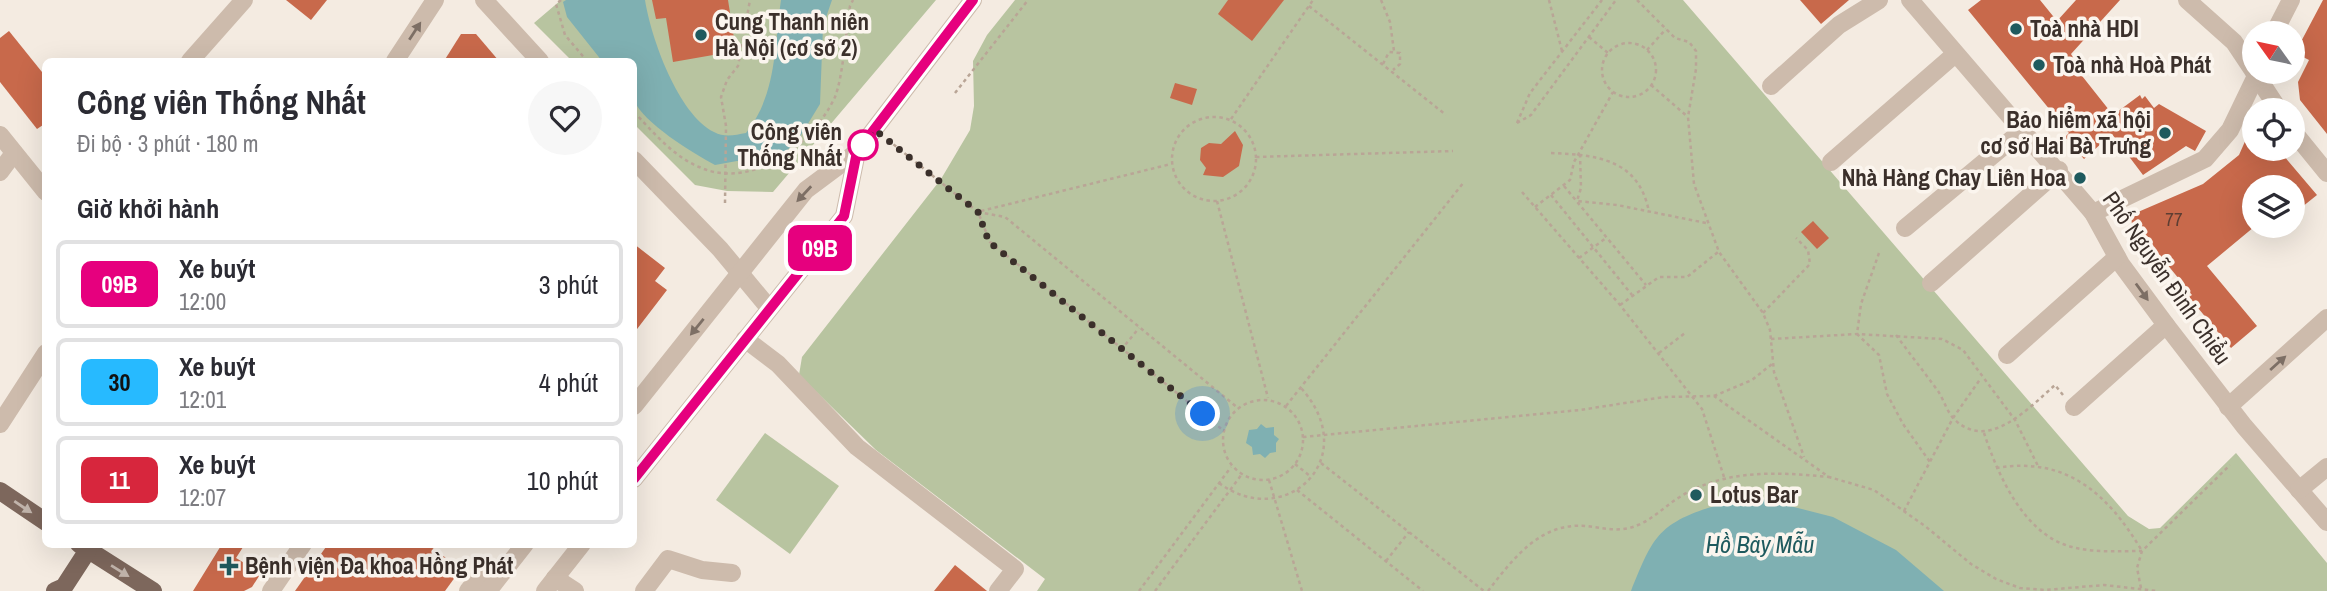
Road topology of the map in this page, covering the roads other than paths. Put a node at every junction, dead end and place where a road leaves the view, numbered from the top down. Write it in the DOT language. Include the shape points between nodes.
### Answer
graph roads {
  1 [pos="244,0"];
  2 [pos="435,0"];
  3 [pos="484,0"];
  4 [pos="973,0"];
  5 [pos="1879,0"];
  6 [pos="1910,0"];
  7 [pos="2187,0"];
  8 [pos="2291,0"];
  9 [pos="2280,21"];
  10 [pos="2242,53"];
  11 [pos="1954,54"];
  12 [pos="193,58"];
  13 [pos="397,58"];
  14 [pos="537,58"];
  15 [pos="2251,84"];
  16 [pos="1771,86"];
  17 [pos="2023,131"];
  18 [pos="0,135"];
  19 [pos="2305,146"];
  20 [pos="857,152"];
  21 [pos="15,153"];
  22 [pos="1831,162"];
  23 [pos="637,163"];
  24 [pos="2059,170"];
  25 [pos="0,172"];
  26 [pos="2327,173"];
  27 [pos="42,187"];
  28 [pos="2093,213"];
  29 [pos="1905,228"];
  30 [pos="2117,257"];
  31 [pos="740,274"];
  32 [pos="1931,283"];
  33 [pos="769,308"];
  34 [pos="2327,318"];
  35 [pos="2166,325"];
  36 [pos="745,339"];
  37 [pos="2007,355"];
  38 [pos="42,359"];
  39 [pos="637,402"];
  40 [pos="2074,407"];
  41 [pos="2228,407"];
  42 [pos="0,424"];
  43 [pos="2327,467"];
  44 [pos="637,475"];
  45 [pos="2299,490"];
  46 [pos="0,491"];
  47 [pos="42,519"];
  48 [pos="2327,523"];
  49 [pos="85,548"];
  50 [pos="89,548"];
  51 [pos="300,548"];
  52 [pos="522,548"];
  53 [pos="579,548"];
  54 [pos="732,573"];
  55 [pos="550,584"];
  56 [pos="489,589"];
  57 [pos="61,590"];
  58 [pos="152,591"];
  59 [pos="271,591"];
  60 [pos="468,591"];
  61 [pos="575,591"];
  62 [pos="644,591"];
  63 [pos="998,591"];
  1 -- 12 [label="street"];
  13 -- 2 [label="street, one-way"];
  3 -- 14 [label="street"];
  4 -- 20 [label="street"];
  5 -- 16 [label="street" via="1839,25"];
  6 -- 11 [label="street, Phố Nguyễn Đình Chiểu"];
  7 -- 10 [label="street"];
  8 -- 9 [label="street"];
  11 -- 17 [label="street, Phố Nguyễn Đình Chiểu"];
  11 -- 22 [label="street"];
  15 -- 28 [label="street" via="2230,130 2205,159"];
  17 -- 24 [label="street, Phố Nguyễn Đình Chiểu"];
  17 -- 29 [label="street"];
  18 -- 21 [label="street"];
  19 -- 26 [label="street"];
  20 -- 31 [label="street, one-way" via="806,190"];
  20 -- 33 [label="street" via="844,216"];
  21 -- 25 [label="street"];
  21 -- 27 [label="street"];
  23 -- 31 [label="street"];
  24 -- 28 [label="street, Phố Nguyễn Đình Chiểu"];
  24 -- 32 [label="street"];
  28 -- 30 [label="street, Phố Nguyễn Đình Chiểu"];
  30 -- 35 [label="street, Phố Nguyễn Đình Chiểu, one-way"];
  30 -- 37 [label="street"];
  31 -- 33 [label="street"];
  31 -- 39 [label="street, one-way"];
  33 -- 36 [label="street"];
  41 -- 34 [label="street, one-way"];
  35 -- 40 [label="street"];
  35 -- 41 [label="street, Phố Nguyễn Đình Chiểu"];
  36 -- 44 [label="street"];
  36 -- 63 [label="street" via="778,364 857,447 1014,569"];
  38 -- 42 [label="street"];
  41 -- 45 [label="street, Phố Nguyễn Đình Chiểu"];
  43 -- 45 [label="street"];
  45 -- 48 [label="street, Phố Nguyễn Đình Chiểu"];
  46 -- 47 [label="main road, one-way"];
  49 -- 57 [label="main road"];
  50 -- 58 [label="main road, one-way"];
  51 -- 59 [label="street"];
  52 -- 56 [label="street"];
  53 -- 55 [label="street"];
  54 -- 62 [label="street" via="668,559"];
  55 -- 61 [label="street"];
  56 -- 60 [label="street" via="478,578"];
}
